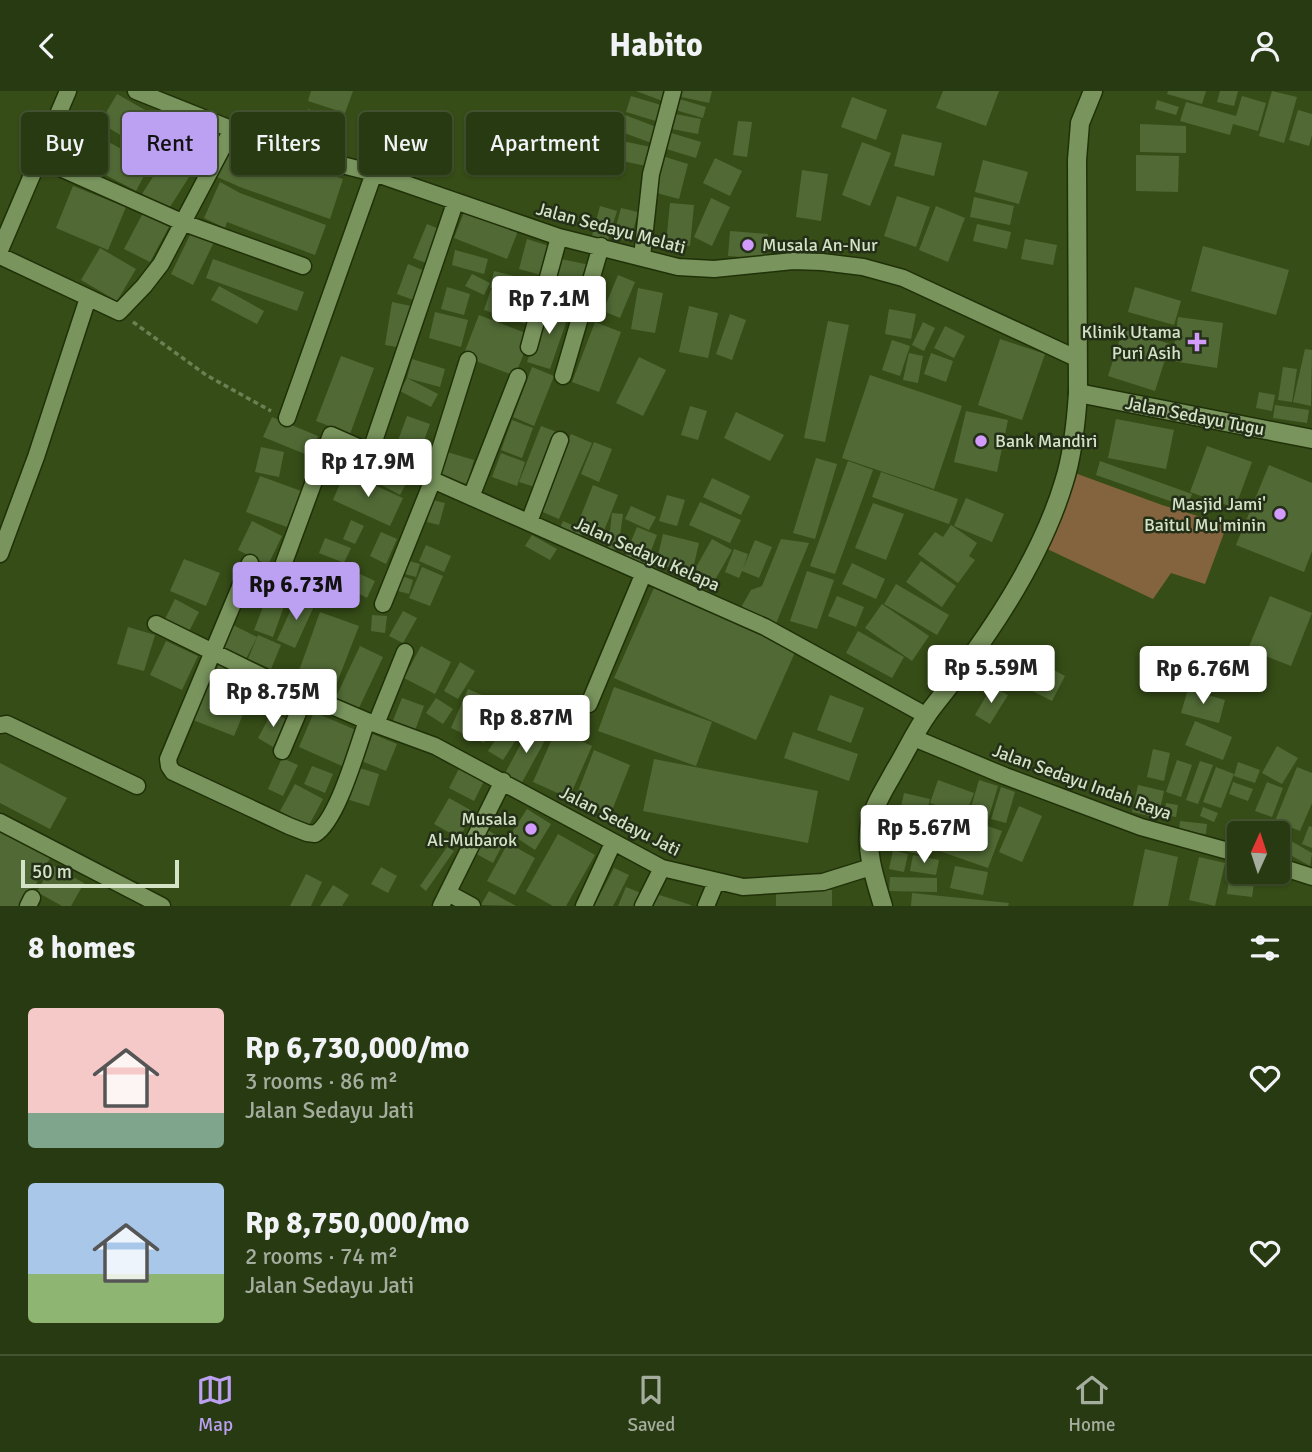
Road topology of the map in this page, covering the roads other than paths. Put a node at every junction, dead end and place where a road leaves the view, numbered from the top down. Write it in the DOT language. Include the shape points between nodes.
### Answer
graph roads {
  1 [pos="68,91"];
  2 [pos="136,91"];
  3 [pos="673,91"];
  4 [pos="1093,91"];
  5 [pos="59,112"];
  6 [pos="231,129"];
  7 [pos="231,135"];
  8 [pos="33,175"];
  9 [pos="76,175"];
  10 [pos="373,175"];
  11 [pos="379,175"];
  12 [pos="456,203"];
  13 [pos="184,223"];
  14 [pos="559,237"];
  15 [pos="601,246"];
  16 [pos="0,250"];
  17 [pos="0,256"];
  18 [pos="642,257"];
  19 [pos="303,266"];
  20 [pos="86,303"];
  21 [pos="529,347"];
  22 [pos="1078,359"];
  23 [pos="468,360"];
  24 [pos="562,376"];
  25 [pos="519,377"];
  26 [pos="1078,393"];
  27 [pos="287,418"];
  28 [pos="1312,439"];
  29 [pos="560,440"];
  30 [pos="370,453"];
  31 [pos="432,482"];
  32 [pos="471,497"];
  33 [pos="529,522"];
  34 [pos="0,554"];
  35 [pos="250,563"];
  36 [pos="282,568"];
  37 [pos="643,575"];
  38 [pos="383,604"];
  39 [pos="156,624"];
  40 [pos="212,651"];
  41 [pos="405,652"];
  42 [pos="306,694"];
  43 [pos="589,704"];
  44 [pos="927,716"];
  45 [pos="371,722"];
  46 [pos="0,725"];
  47 [pos="914,738"];
  48 [pos="282,751"];
  49 [pos="503,781"];
  50 [pos="138,786"];
  51 [pos="0,822"];
  52 [pos="613,842"];
  53 [pos="1227,851"];
  54 [pos="871,867"];
  55 [pos="662,868"];
  56 [pos="1290,870"];
  57 [pos="1312,877"];
  58 [pos="716,883"];
  59 [pos="444,900"];
  60 [pos="144,902"];
  61 [pos="162,906"];
  62 [pos="472,906"];
  63 [pos="584,906"];
  64 [pos="643,906"];
  65 [pos="706,906"];
  66 [pos="883,906"];
  1 -- 5 [label="street"];
  2 -- 6 [label="street, Jalan Sedayu Melati"];
  3 -- 18 [label="street" via="651,174"];
  4 -- 22 [label="main road" via="1080,123 1077,160"];
  7 -- 13 [label="street"];
  8 -- 16 [label="street"];
  9 -- 13 [label="street"];
  10 -- 27 [label="street"];
  11 -- 12 [label="street, Jalan Sedayu Melati"];
  12 -- 14 [label="street, Jalan Sedayu Melati"];
  12 -- 30 [label="street"];
  13 -- 19 [label="street"];
  13 -- 20 [label="street" via="161,264 119,312"];
  14 -- 15 [label="street, Jalan Sedayu Melati"];
  14 -- 21 [label="street"];
  15 -- 18 [label="street, Jalan Sedayu Melati"];
  15 -- 24 [label="street"];
  17 -- 20 [label="street"];
  18 -- 22 [label="street, Jalan Sedayu Melati" via="696,269 793,261 863,267 903,278"];
  20 -- 34 [label="street"];
  22 -- 26 [label="main road"];
  23 -- 31 [label="street"];
  25 -- 32 [label="street"];
  26 -- 28 [label="main road, Jalan Sedayu Tugu"];
  26 -- 44 [label="main road" via="1065,481 1027,568"];
  29 -- 33 [label="street"];
  30 -- 31 [label="street, Jalan Sedayu Kelapa"];
  30 -- 36 [label="street, Jalan Sedayu Kelapa" via="331,435"];
  31 -- 32 [label="street, Jalan Sedayu Kelapa"];
  31 -- 38 [label="street"];
  32 -- 33 [label="street, Jalan Sedayu Kelapa"];
  33 -- 37 [label="street, Jalan Sedayu Kelapa"];
  35 -- 40 [label="street"];
  37 -- 43 [label="street"];
  37 -- 44 [label="street, Jalan Sedayu Kelapa" via="765,627"];
  39 -- 40 [label="street, Jalan Sedayu Jati"];
  40 -- 42 [label="street, Jalan Sedayu Jati"];
  40 -- 45 [label="street" via="169,766 173,772 307,834 315,834 327,823"];
  41 -- 45 [label="street"];
  42 -- 45 [label="street, Jalan Sedayu Jati"];
  42 -- 48 [label="street"];
  44 -- 47 [label="main road"];
  45 -- 49 [label="street, Jalan Sedayu Jati" via="435,745"];
  46 -- 50 [label="street" via="7,724"];
  47 -- 53 [label="street, Jalan Sedayu Indah Raya" via="1141,827"];
  47 -- 54 [label="main road" via="876,804 870,824"];
  49 -- 52 [label="street, Jalan Sedayu Jati"];
  49 -- 59 [label="street"];
  51 -- 60 [label="street"];
  52 -- 55 [label="street, Jalan Sedayu Jati"];
  52 -- 63 [label="street"];
  54 -- 58 [label="street, Jalan Sedayu Jati" via="823,883 743,887"];
  54 -- 66 [label="main road"];
  55 -- 58 [label="street, Jalan Sedayu Jati"];
  55 -- 64 [label="street"];
  56 -- 57 [label="street"];
  58 -- 65 [label="street"];
  59 -- 62 [label="street"];
  60 -- 61 [label="street"];
}
